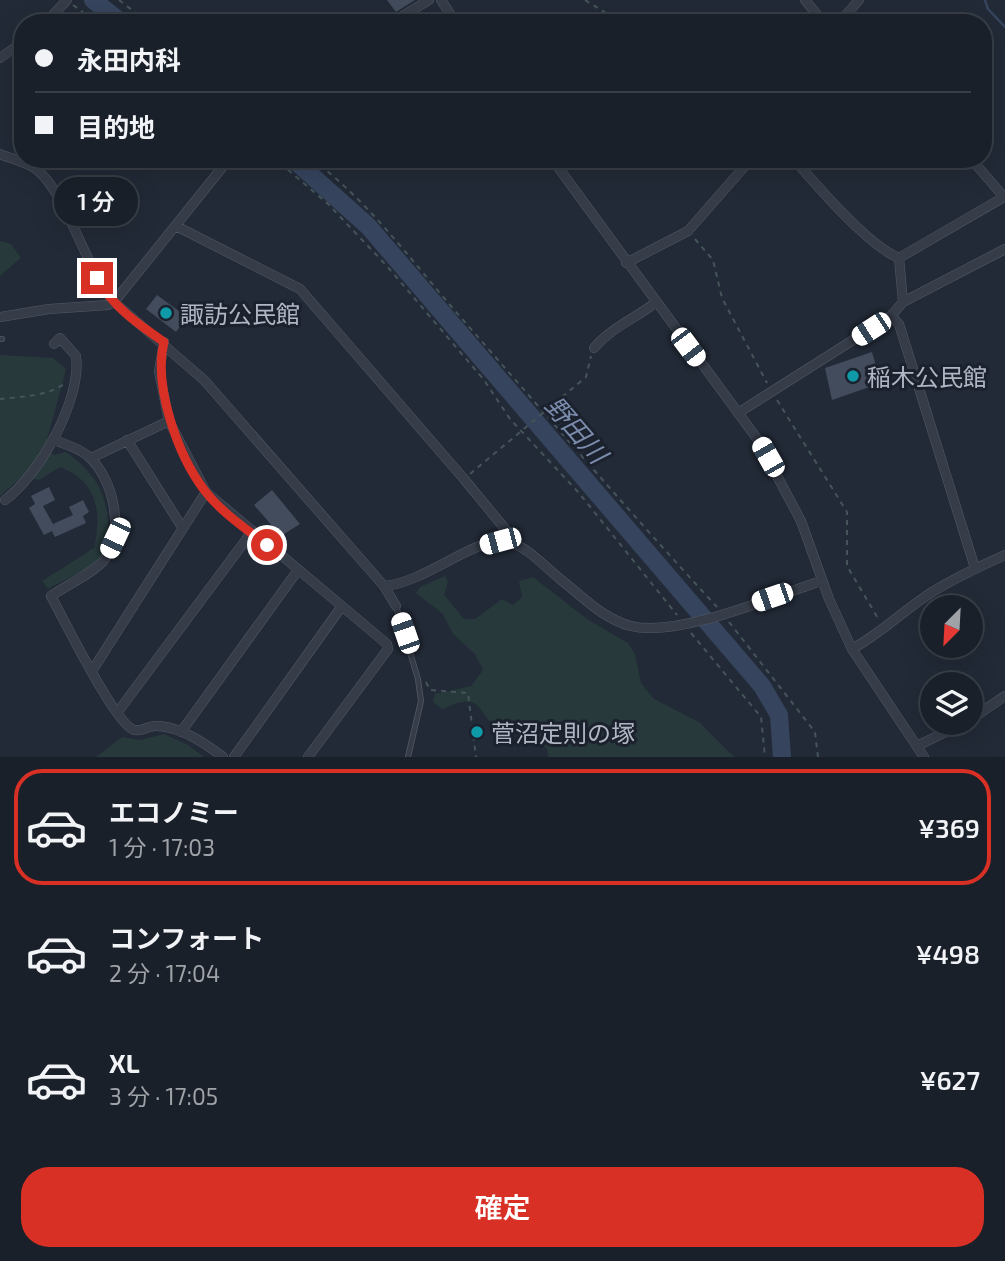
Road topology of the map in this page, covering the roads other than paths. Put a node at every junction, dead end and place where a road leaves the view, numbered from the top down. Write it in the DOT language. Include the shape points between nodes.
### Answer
graph roads {
  1 [pos="67,0"];
  2 [pos="429,0"];
  3 [pos="805,0"];
  4 [pos="859,0"];
  5 [pos="54,14"];
  6 [pos="406,14"];
  7 [pos="817,14"];
  8 [pos="847,14"];
  9 [pos="35,168"];
  10 [pos="222,168"];
  11 [pos="558,168"];
  12 [pos="743,168"];
  13 [pos="802,168"];
  14 [pos="979,168"];
  15 [pos="1005,197"];
  16 [pos="176,226"];
  17 [pos="1005,249"];
  18 [pos="899,258"];
  19 [pos="626,263"];
  20 [pos="114,302"];
  21 [pos="903,302"];
  22 [pos="655,303"];
  23 [pos="891,316"];
  24 [pos="0,317"];
  25 [pos="164,342"];
  26 [pos="54,344"];
  27 [pos="594,348"];
  28 [pos="738,414"];
  29 [pos="169,421"];
  30 [pos="54,440"];
  31 [pos="127,440"];
  32 [pos="91,458"];
  33 [pos="206,492"];
  34 [pos="5,500"];
  35 [pos="182,527"];
  36 [pos="251,533"];
  37 [pos="510,542"];
  38 [pos="1005,555"];
  39 [pos="975,568"];
  40 [pos="298,570"];
  41 [pos="821,580"];
  42 [pos="384,586"];
  43 [pos="342,606"];
  44 [pos="396,606"];
  45 [pos="852,649"];
  46 [pos="92,671"];
  47 [pos="1005,696"];
  48 [pos="983,711"];
  49 [pos="117,713"];
  50 [pos="181,732"];
  51 [pos="939,735"];
  52 [pos="916,746"];
  53 [pos="223,757"];
  54 [pos="234,757"];
  55 [pos="308,757"];
  56 [pos="408,757"];
  57 [pos="923,757"];
  1 -- 5 [label="street"];
  2 -- 6 [label="street"];
  3 -- 7 [label="street"];
  4 -- 8 [label="street"];
  9 -- 20 [label="street" via="55,194"];
  10 -- 16 [label="street"];
  11 -- 19 [label="street"];
  12 -- 19 [label="street" via="688,231"];
  13 -- 18 [label="street" via="881,249"];
  14 -- 15 [label="street"];
  15 -- 18 [label="street"];
  16 -- 20 [label="street"];
  16 -- 37 [label="street" via="300,289 464,479 506,530"];
  17 -- 21 [label="street"];
  18 -- 21 [label="street"];
  19 -- 22 [label="street"];
  20 -- 24 [label="street"];
  20 -- 25 [label="street"];
  21 -- 23 [label="street"];
  22 -- 27 [label="street" via="613,329"];
  22 -- 28 [label="street"];
  23 -- 28 [label="street"];
  23 -- 39 [label="street" via="899,324"];
  25 -- 29 [label="street" via="159,371"];
  25 -- 42 [label="street" via="204,380"];
  26 -- 30 [label="street" via="60,338 76,356"];
  28 -- 41 [label="street" via="788,491"];
  29 -- 31 [label="street"];
  29 -- 33 [label="street"];
  30 -- 32 [label="street"];
  30 -- 34 [label="street" via="28,482"];
  31 -- 32 [label="street"];
  31 -- 35 [label="street"];
  32 -- 46 [label="street" via="112,499 115,538 98,566 51,596"];
  33 -- 35 [label="street"];
  33 -- 36 [label="street"];
  35 -- 46 [label="street"];
  36 -- 40 [label="street"];
  36 -- 49 [label="street"];
  37 -- 41 [label="street" via="605,615 632,626 664,627 720,615"];
  37 -- 42 [label="street" via="486,545 408,582"];
  38 -- 39 [label="street"];
  39 -- 45 [label="street" via="932,592"];
  40 -- 43 [label="street"];
  40 -- 50 [label="street"];
  41 -- 45 [label="street"];
  42 -- 44 [label="street"];
  43 -- 54 [label="street"];
  43 -- 55 [label="street" via="388,649"];
  44 -- 56 [label="lane" via="421,701"];
  45 -- 52 [label="street"];
  46 -- 49 [label="street"];
  47 -- 48 [label="street"];
  49 -- 50 [label="street" via="135,731 153,726"];
  50 -- 53 [label="street"];
  51 -- 52 [label="street"];
  52 -- 57 [label="street"];
}
